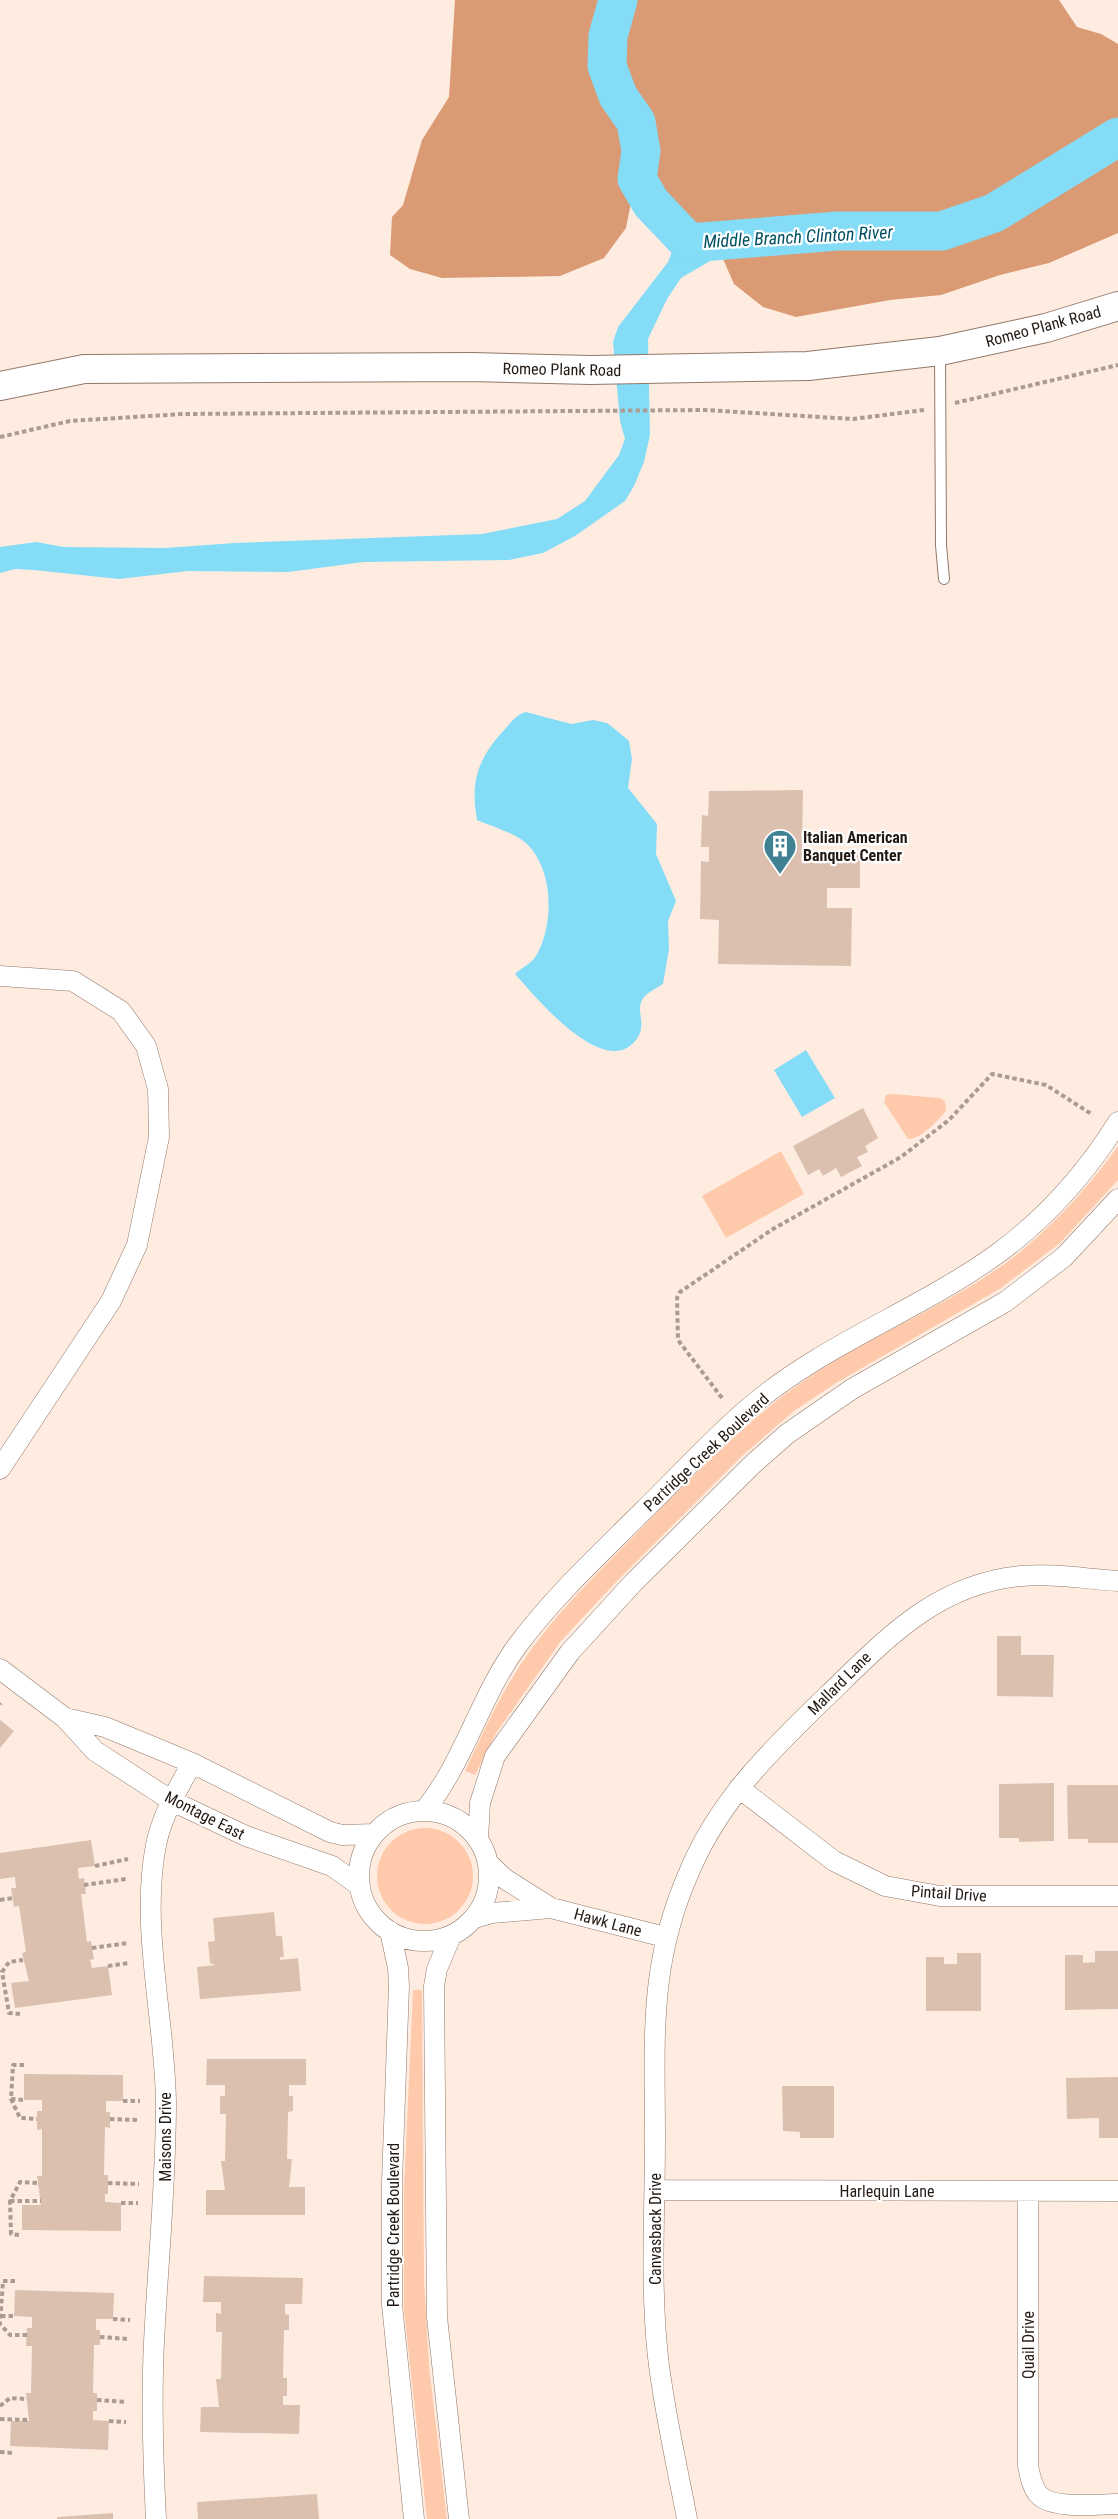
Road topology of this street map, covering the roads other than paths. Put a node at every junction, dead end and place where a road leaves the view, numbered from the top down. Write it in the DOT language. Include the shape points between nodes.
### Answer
graph roads {
  1 [pos="1118,306"];
  2 [pos="940,351"];
  3 [pos="0,386"];
  4 [pos="944,579"];
  5 [pos="0,976"];
  6 [pos="1118,1122"];
  7 [pos="1118,1199"];
  8 [pos="0,1469"];
  9 [pos="1118,1581"];
  10 [pos="0,1669"];
  11 [pos="65,1718"];
  12 [pos="192,1763"];
  13 [pos="739,1788"];
  14 [pos="172,1801"];
  15 [pos="424,1811"];
  16 [pos="374,1834"];
  17 [pos="478,1839"];
  18 [pos="489,1864"];
  19 [pos="360,1886"];
  20 [pos="1118,1896"];
  21 [pos="551,1908"];
  22 [pos="475,1918"];
  23 [pos="390,1931"];
  24 [pos="451,1936"];
  25 [pos="665,1937"];
  26 [pos="655,2190"];
  27 [pos="1118,2191"];
  28 [pos="1028,2192"];
  29 [pos="1118,2504"];
  30 [pos="156,2519"];
  31 [pos="414,2519"];
  32 [pos="459,2519"];
  33 [pos="687,2519"];
  1 -- 2 [label="main road, Romeo Plank Road" via="1046,328"];
  2 -- 3 [label="main road, Romeo Plank Road" via="818,366 675,370 84,369"];
  2 -- 4 [label="lane"];
  5 -- 8 [label="street" via="73,981 121,1011 146,1046 159,1089 159,1137 137,1245 111,1301"];
  6 -- 15 [label="street, Partridge Creek Boulevard" via="1082,1173 997,1254 822,1354 750,1407 578,1575 517,1647 443,1784"];
  7 -- 17 [label="street" via="1064,1257 1013,1296 832,1401 787,1434 633,1583 570,1652 495,1756 480,1803"];
  9 -- 13 [label="street, Mallard Lane" via="1021,1576 964,1591 935,1604 907,1620 879,1644 778,1743"];
  10 -- 11 [label="street, Montage East"];
  11 -- 12 [label="street, Montage East" via="105,1727"];
  11 -- 14 [label="street, Montage East" via="95,1751"];
  12 -- 14 [label="street, Maisons Drive"];
  12 -- 16 [label="street, Montage East" via="315,1826 342,1835"];
  13 -- 20 [label="street, Pintail Drive" via="834,1861 885,1886 940,1896"];
  13 -- 25 [label="street, Mallard Lane" via="706,1836"];
  14 -- 19 [label="street, Montage East" via="246,1836 332,1866"];
  14 -- 30 [label="street, Maisons Drive" via="156,1845 152,1898 166,2101 165,2199 152,2393"];
  15 -- 16 [label="street" via="396,1817"];
  15 -- 17 [label="street" via="449,1815"];
  16 -- 19 [label="street" via="362,1859"];
  17 -- 18 [label="street"];
  18 -- 21 [label="street, Hawk Lane"];
  18 -- 22 [label="street" via="488,1891"];
  19 -- 23 [label="street" via="370,1912"];
  21 -- 22 [label="street, Hawk Lane"];
  21 -- 25 [label="street, Hawk Lane"];
  22 -- 24 [label="street"];
  23 -- 24 [label="street" via="420,1941"];
  23 -- 31 [label="street, Partridge Creek Boulevard" via="399,1986 392,2305"];
  24 -- 32 [label="street" via="434,1986 436,2273"];
  25 -- 26 [label="street, Canvasback Drive" via="654,2002"];
  26 -- 28 [label="street, Harlequin Lane"];
  26 -- 33 [label="street, Canvasback Drive" via="658,2357"];
  27 -- 28 [label="street, Harlequin Lane"];
  28 -- 29 [label="street, Quail Drive" via="1028,2466 1039,2495 1051,2502"];
}
